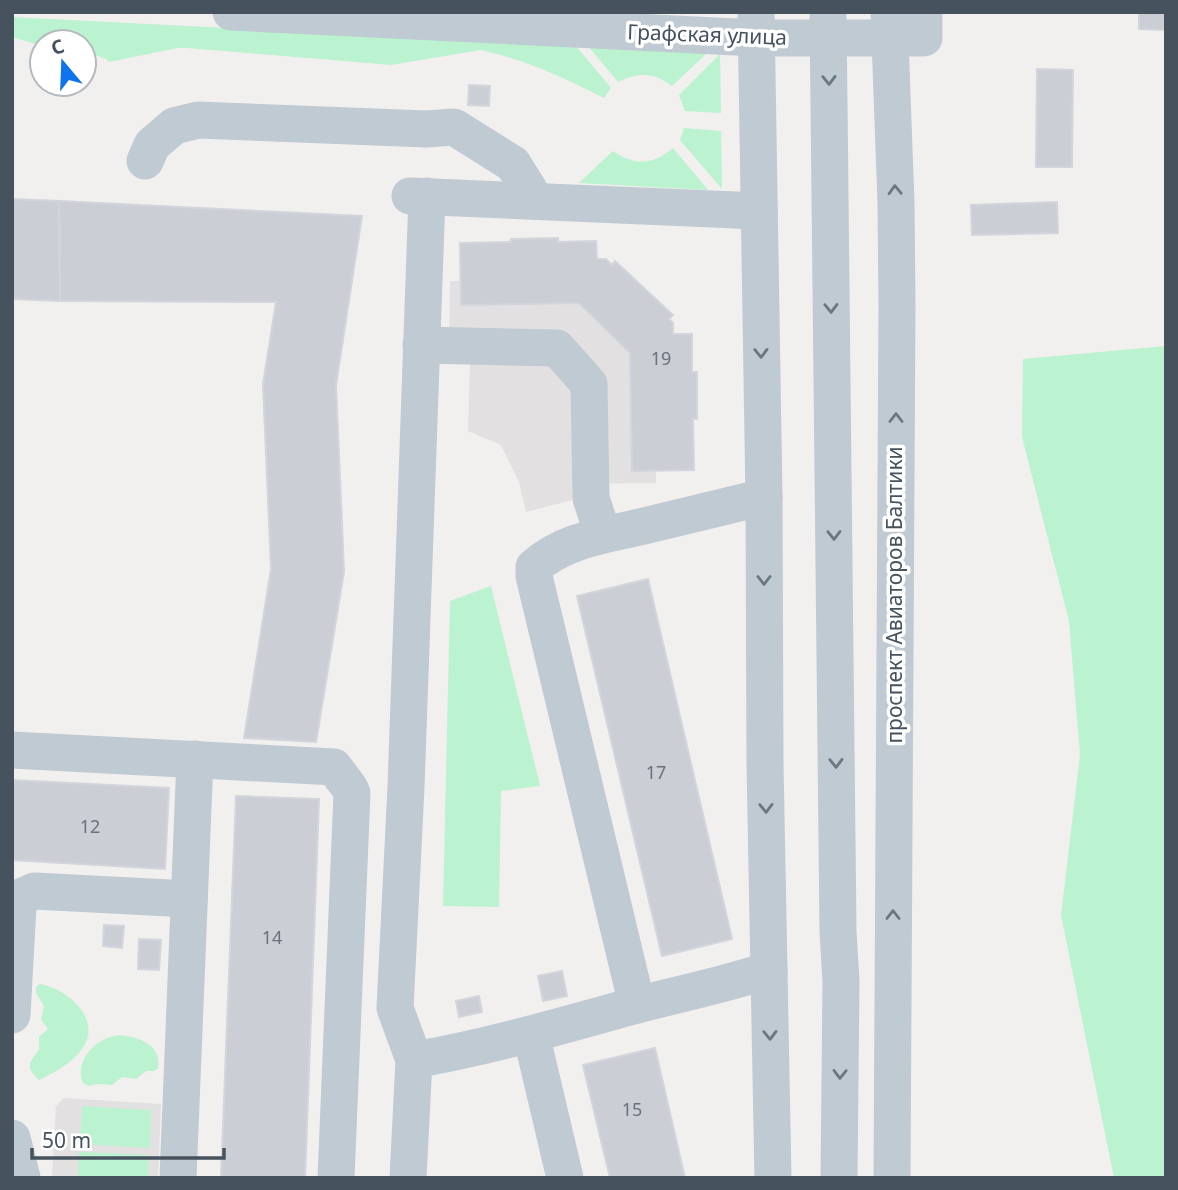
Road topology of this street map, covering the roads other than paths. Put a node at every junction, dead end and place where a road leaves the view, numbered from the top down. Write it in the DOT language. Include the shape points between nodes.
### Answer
graph roads {
  1 [pos="231,12"];
  2 [pos="924,12"];
  3 [pos="540,20"];
  4 [pos="756,25"];
  5 [pos="828,25"];
  6 [pos="889,25"];
  7 [pos="145,161"];
  8 [pos="536,201"];
  9 [pos="759,211"];
  10 [pos="421,345"];
  11 [pos="764,497"];
  12 [pos="603,535"];
  13 [pos="12,750"];
  14 [pos="195,760"];
  15 [pos="189,899"];
  16 [pos="769,970"];
  17 [pos="637,1005"];
  18 [pos="12,1016"];
  19 [pos="531,1034"];
  20 [pos="414,1060"];
  21 [pos="12,1138"];
  22 [pos="22,1178"];
  23 [pos="178,1178"];
  24 [pos="336,1178"];
  25 [pos="408,1178"];
  26 [pos="565,1178"];
  27 [pos="773,1178"];
  28 [pos="839,1178"];
  29 [pos="892,1178"];
  1 -- 3 [label="street, Графская улица"];
  2 -- 6 [label="street, Графская улица" via="925,38"];
  3 -- 4 [label="street, Графская улица"];
  4 -- 5 [label="street, Графская улица"];
  4 -- 9 [label="street"];
  5 -- 6 [label="street, Графская улица"];
  5 -- 28 [label="street, one-way" via="841,982"];
  29 -- 6 [label="street, проспект Авиаторов Балтики, one-way" via="897,292"];
  7 -- 8 [label="street" via="152,145 174,126 198,120 454,127 513,164"];
  8 -- 9 [label="street"];
  8 -- 10 [label="street" via="419,196"];
  9 -- 11 [label="street, one-way"];
  10 -- 12 [label="street" via="557,348 589,384 591,498"];
  10 -- 20 [label="street" via="395,1008"];
  11 -- 12 [label="street"];
  11 -- 16 [label="street, one-way"];
  12 -- 17 [label="street" via="544,558 534,567 534,576"];
  13 -- 14 [label="street"];
  14 -- 15 [label="street"];
  14 -- 24 [label="street" via="334,767 352,793"];
  15 -- 18 [label="street" via="34,891 23,896"];
  15 -- 23 [label="street"];
  16 -- 17 [label="street"];
  16 -- 27 [label="street, one-way"];
  17 -- 19 [label="street"];
  19 -- 20 [label="street"];
  19 -- 26 [label="street"];
  20 -- 25 [label="street"];
  21 -- 22 [label="street"];
}
